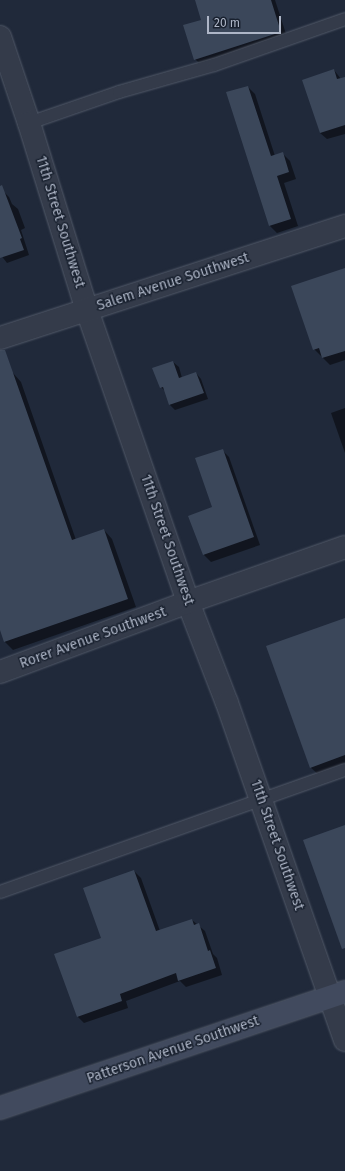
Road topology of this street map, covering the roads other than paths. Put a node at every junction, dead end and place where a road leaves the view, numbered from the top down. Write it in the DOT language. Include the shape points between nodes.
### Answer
graph roads {
  1 [pos="345,19"];
  2 [pos="0,37"];
  3 [pos="29,123"];
  4 [pos="345,226"];
  5 [pos="87,310"];
  6 [pos="0,338"];
  7 [pos="345,547"];
  8 [pos="188,602"];
  9 [pos="0,672"];
  10 [pos="345,770"];
  11 [pos="261,800"];
  12 [pos="0,892"];
  13 [pos="337,994"];
  14 [pos="345,1040"];
  15 [pos="0,1108"];
  1 -- 3 [label="lane" via="214,65 118,92"];
  2 -- 3 [label="street, 11th Street Southwest"];
  3 -- 5 [label="street, 11th Street Southwest"];
  4 -- 5 [label="street, Salem Avenue Southwest"];
  5 -- 6 [label="street, Salem Avenue Southwest"];
  5 -- 8 [label="street, 11th Street Southwest"];
  7 -- 8 [label="street, Rorer Avenue Southwest"];
  8 -- 9 [label="street, Rorer Avenue Southwest"];
  8 -- 11 [label="street, 11th Street Southwest"];
  10 -- 11 [label="lane"];
  11 -- 12 [label="lane"];
  11 -- 13 [label="street, 11th Street Southwest"];
  13 -- 14 [label="street, 11th Street Southwest"];
  13 -- 15 [label="main road, Patterson Avenue Southwest"];
}
